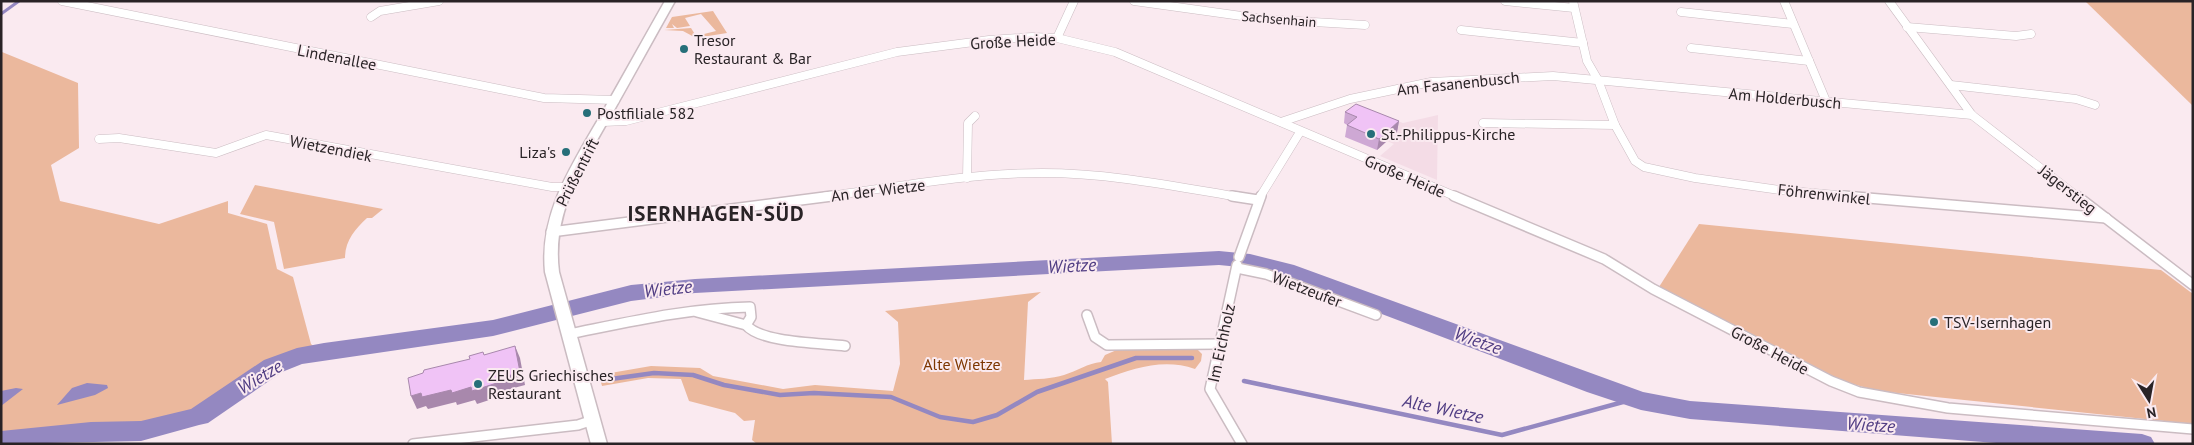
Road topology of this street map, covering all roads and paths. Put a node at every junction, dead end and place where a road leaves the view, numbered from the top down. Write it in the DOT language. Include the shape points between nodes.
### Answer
graph roads {
  1 [pos="62,1"];
  2 [pos="439,1"];
  3 [pos="670,1"];
  4 [pos="1074,1"];
  5 [pos="1134,1"];
  6 [pos="1505,1"];
  7 [pos="1784,1"];
  8 [pos="1889,1"];
  9 [pos="1573,5"];
  10 [pos="1681,12"];
  11 [pos="371,17"];
  12 [pos="1793,24"];
  13 [pos="1365,25"];
  14 [pos="1908,27"];
  15 [pos="1461,30"];
  16 [pos="2031,34"];
  17 [pos="1057,38"];
  18 [pos="1583,42"];
  19 [pos="1691,48"];
  20 [pos="1809,61"];
  21 [pos="1598,80"];
  22 [pos="1950,85"];
  23 [pos="614,100"];
  24 [pos="1826,101"];
  25 [pos="2095,106"];
  26 [pos="1972,115"];
  27 [pos="975,116"];
  28 [pos="603,122"];
  29 [pos="1281,122"];
  30 [pos="1483,123"];
  31 [pos="1615,125"];
  32 [pos="1300,132"];
  33 [pos="99,139"];
  34 [pos="967,178"];
  35 [pos="566,187"];
  36 [pos="1258,200"];
  37 [pos="2106,218"];
  38 [pos="552,232"];
  39 [pos="1238,263"];
  40 [pos="2193,285"];
  41 [pos="687,310"];
  42 [pos="1087,315"];
  43 [pos="1376,315"];
  44 [pos="746,325"];
  45 [pos="569,334"];
  46 [pos="1219,344"];
  47 [pos="845,346"];
  48 [pos="593,420"];
  49 [pos="2193,429"];
  50 [pos="413,444"];
  51 [pos="599,444"];
  52 [pos="1242,444"];
  1 -- 23 [label="street, Lindenallee" via="544,98"];
  2 -- 11 [label="street" via="380,11"];
  3 -- 23 [label="main road, Prüßentrift"];
  4 -- 17 [label="street"];
  5 -- 13 [label="street, Sachsenhain" via="1263,19"];
  6 -- 9 [label="street"];
  7 -- 12 [label="street"];
  8 -- 14 [label="street, Jägerstieg"];
  9 -- 18 [label="street"];
  10 -- 12 [label="street"];
  12 -- 20 [label="street"];
  14 -- 16 [label="street" via="2016,36"];
  14 -- 22 [label="street, Jägerstieg"];
  15 -- 18 [label="street"];
  17 -- 28 [label="street, Große Heide" via="997,39 897,52 626,121"];
  17 -- 29 [label="street, Große Heide" via="1115,52"];
  18 -- 21 [label="street" via="1587,61"];
  19 -- 20 [label="street"];
  20 -- 24 [label="street"];
  21 -- 24 [label="street, Am Holderbusch"];
  21 -- 29 [label="street, Am Fasanenbusch" via="1544,76 1431,82 1376,92"];
  21 -- 31 [label="street, Föhrenwinkel"];
  22 -- 25 [label="street" via="2076,99"];
  22 -- 26 [label="street, Jägerstieg"];
  23 -- 28 [label="main road, Prüßentrift"];
  24 -- 26 [label="street, Am Holderbusch"];
  26 -- 37 [label="street, Jägerstieg"];
  27 -- 34 [label="street" via="968,123"];
  28 -- 35 [label="main road, Prüßentrift"];
  29 -- 32 [label="street, Große Heide"];
  30 -- 31 [label="street"];
  31 -- 37 [label="street, Föhrenwinkel" via="1636,162 1656,172 1780,190"];
  32 -- 36 [label="street, Im Eichholz"];
  32 -- 49 [label="street, Große Heide" via="1604,259 1653,289 1832,382 1859,392 1948,408"];
  33 -- 35 [label="street, Wietzendiek" via="119,138 216,153 266,135"];
  34 -- 36 [label="street, An der Wietze" via="1041,172 1117,176"];
  34 -- 38 [label="street, An der Wietze"];
  35 -- 38 [label="main road, Prüßentrift" via="554,217"];
  36 -- 39 [label="street, Im Eichholz"];
  37 -- 40 [label="street, Jägerstieg"];
  38 -- 45 [label="main road, Prüßentrift" via="551,264"];
  39 -- 43 [label="street, Wietzeufer"];
  39 -- 46 [label="street, Im Eichholz"];
  41 -- 44 [label="street"];
  41 -- 44 [label="street" via="750,307 753,312"];
  41 -- 45 [label="street"];
  42 -- 46 [label="street" via="1092,334 1107,345"];
  44 -- 47 [label="street" via="751,331 764,336"];
  45 -- 48 [label="main road, Prüßentrift"];
  46 -- 52 [label="street, Im Eichholz" via="1210,389"];
  48 -- 50 [label="street" via="578,425"];
  48 -- 51 [label="main road, Prüßentrift"];
}
